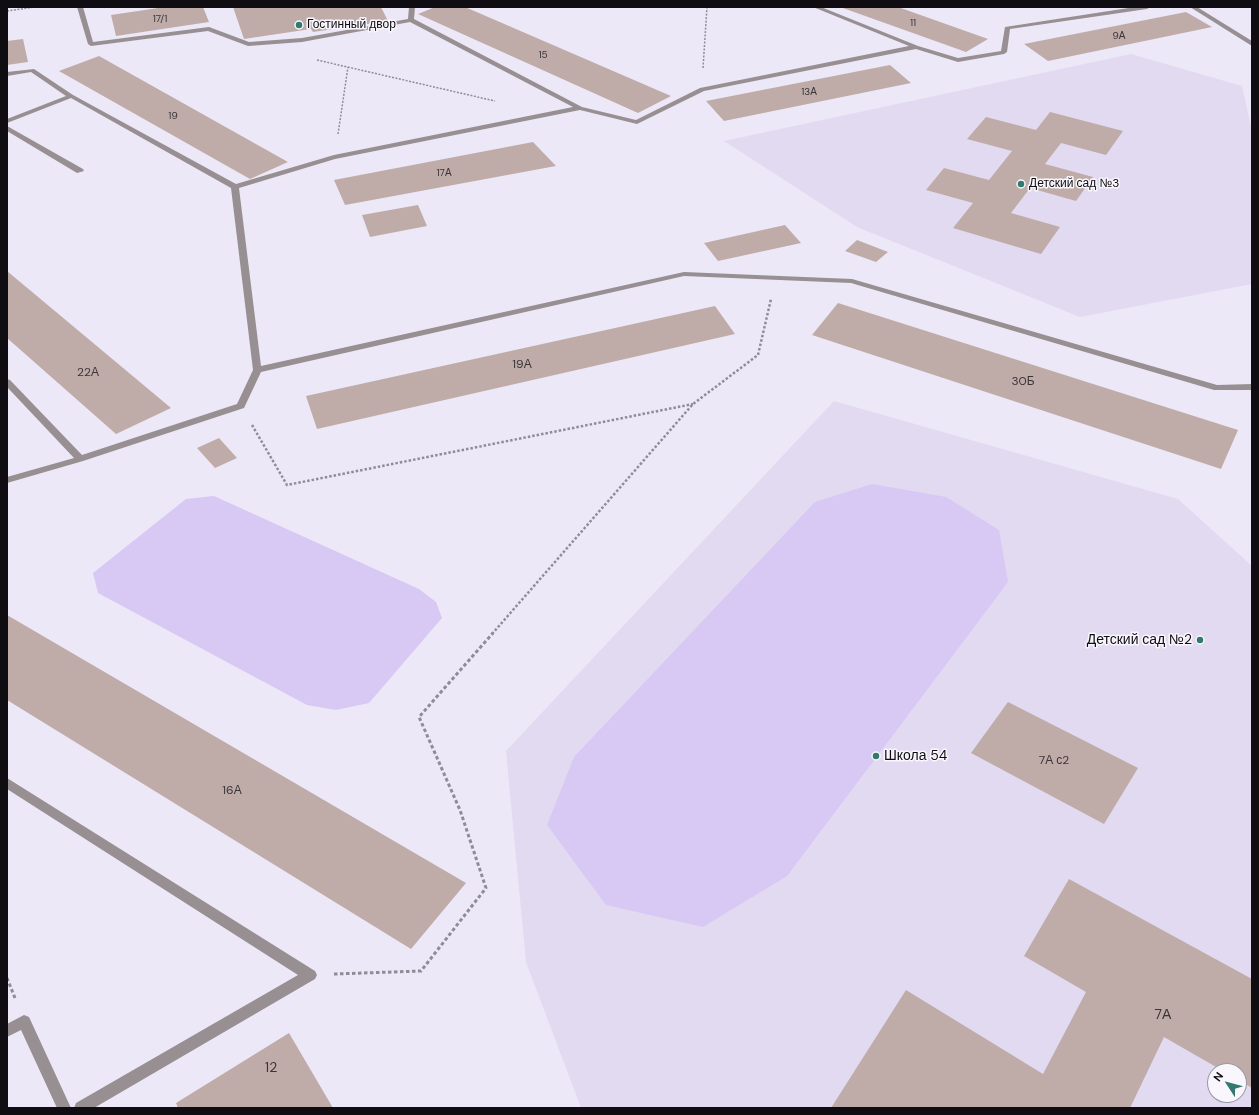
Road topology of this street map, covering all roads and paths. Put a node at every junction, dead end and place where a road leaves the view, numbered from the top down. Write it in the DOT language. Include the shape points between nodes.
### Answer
graph roads {
  1 [pos="35,7"];
  2 [pos="80,7"];
  3 [pos="412,7"];
  4 [pos="707,7"];
  5 [pos="816,7"];
  6 [pos="1147,7"];
  7 [pos="1193,7"];
  8 [pos="7,11"];
  9 [pos="411,20"];
  10 [pos="1252,44"];
  11 [pos="916,46"];
  12 [pos="310,58"];
  13 [pos="348,67"];
  14 [pos="7,74"];
  15 [pos="702,89"];
  16 [pos="71,96"];
  17 [pos="496,102"];
  18 [pos="580,108"];
  19 [pos="7,121"];
  20 [pos="7,128"];
  21 [pos="334,157"];
  22 [pos="80,171"];
  23 [pos="235,187"];
  24 [pos="776,277"];
  25 [pos="257,370"];
  26 [pos="7,382"];
  27 [pos="1252,387"];
  28 [pos="693,404"];
  29 [pos="241,406"];
  30 [pos="80,459"];
  31 [pos="7,480"];
  32 [pos="7,782"];
  33 [pos="310,975"];
  34 [pos="7,1031"];
  35 [pos="64,1108"];
  36 [pos="80,1108"];
  1 -- 8 [label="path"];
  2 -- 9 [label="lane" via="91,44 209,29 248,44 286,42"];
  3 -- 9 [label="lane"];
  4 -- 15 [label="path"];
  5 -- 11 [label="lane"];
  6 -- 11 [label="lane" via="1007,28 1004,52 958,60"];
  7 -- 10 [label="lane"];
  9 -- 18 [label="lane"];
  11 -- 15 [label="lane"];
  12 -- 13 [label="path"];
  13 -- 17 [label="path"];
  13 -- 21 [label="path"];
  14 -- 16 [label="lane" via="32,70"];
  15 -- 18 [label="lane" via="637,122"];
  16 -- 19 [label="lane"];
  16 -- 23 [label="lane"];
  18 -- 21 [label="lane"];
  20 -- 22 [label="lane"];
  21 -- 23 [label="lane"];
  23 -- 25 [label="lane"];
  24 -- 25 [label="lane" via="684,274"];
  24 -- 27 [label="lane" via="852,281 1217,388"];
  24 -- 28 [label="path" via="758,355"];
  25 -- 29 [label="lane"];
  26 -- 30 [label="lane"];
  28 -- 29 [label="path" via="287,485"];
  28 -- 33 [label="path" via="419,716 460,810 486,888 421,971"];
  29 -- 30 [label="lane"];
  30 -- 31 [label="lane"];
  32 -- 33 [label="lane"];
  33 -- 36 [label="lane"];
  34 -- 35 [label="lane" via="24,1021"];
}
